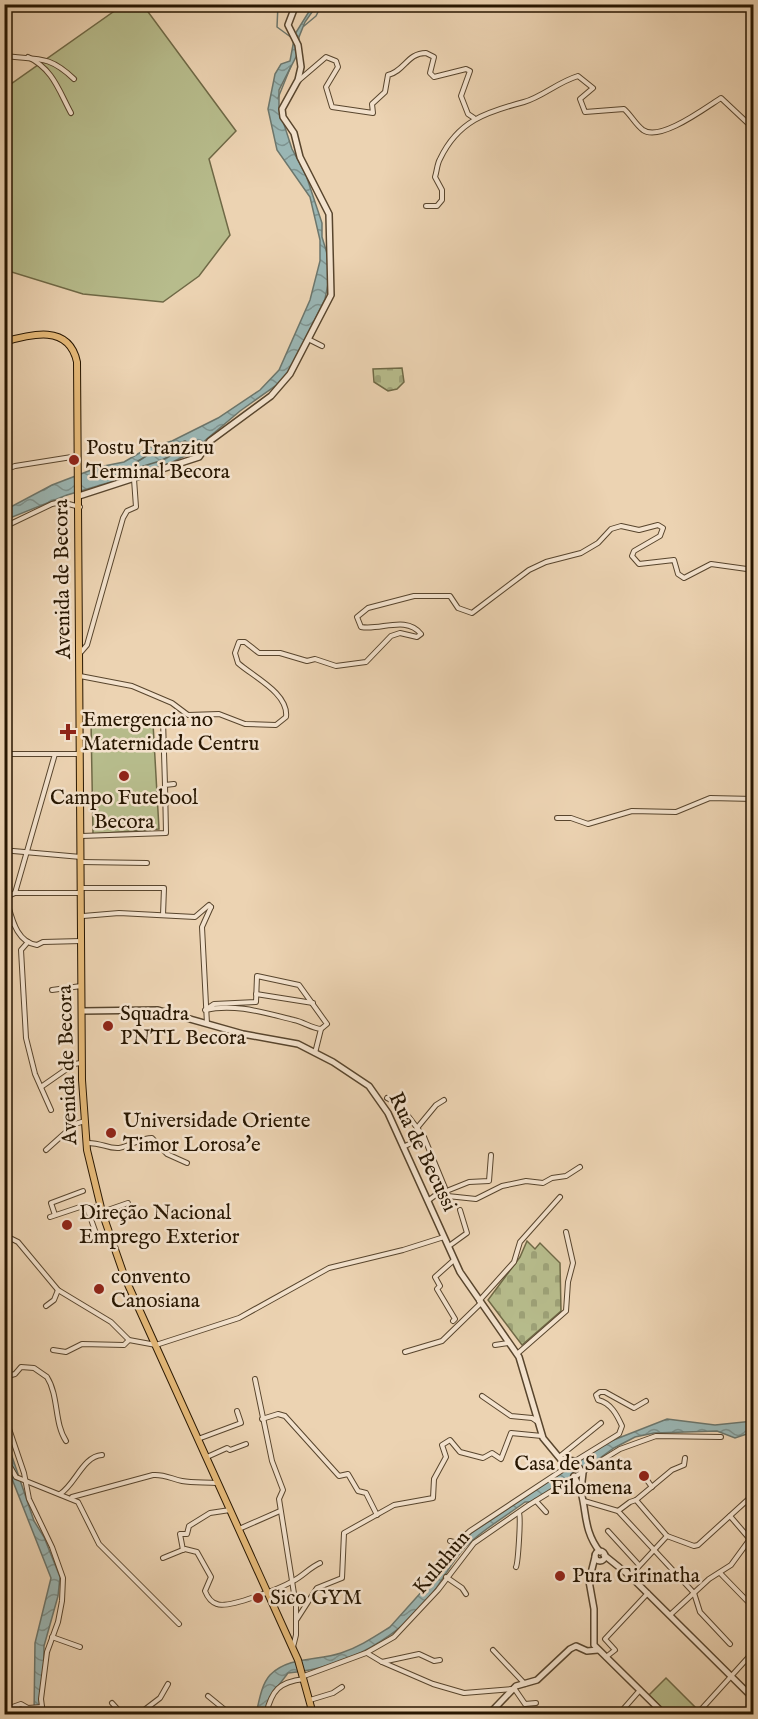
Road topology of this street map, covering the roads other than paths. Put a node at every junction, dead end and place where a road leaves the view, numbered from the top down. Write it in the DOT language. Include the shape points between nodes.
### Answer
graph roads {
  1 [pos="296,4"];
  2 [pos="4,56"];
  3 [pos="28,57"];
  4 [pos="74,80"];
  5 [pos="297,82"];
  6 [pos="71,114"];
  7 [pos="475,118"];
  8 [pos="753,129"];
  9 [pos="426,206"];
  10 [pos="310,340"];
  11 [pos="4,342"];
  12 [pos="321,346"];
  13 [pos="79,459"];
  14 [pos="4,470"];
  15 [pos="134,479"];
  16 [pos="79,494"];
  17 [pos="80,507"];
  18 [pos="4,527"];
  19 [pos="753,570"];
  20 [pos="81,651"];
  21 [pos="80,675"];
  22 [pos="142,717"];
  23 [pos="4,754"];
  24 [pos="55,754"];
  25 [pos="81,754"];
  26 [pos="174,784"];
  27 [pos="165,785"];
  28 [pos="753,799"];
  29 [pos="557,818"];
  30 [pos="81,836"];
  31 [pos="13,851"];
  32 [pos="28,851"];
  33 [pos="81,859"];
  34 [pos="147,863"];
  35 [pos="81,890"];
  36 [pos="15,893"];
  37 [pos="5,895"];
  38 [pos="164,915"];
  39 [pos="83,916"];
  40 [pos="13,923"];
  41 [pos="4,929"];
  42 [pos="81,941"];
  43 [pos="28,942"];
  44 [pos="82,986"];
  45 [pos="52,990"];
  46 [pos="256,994"];
  47 [pos="313,1003"];
  48 [pos="205,1010"];
  49 [pos="82,1011"];
  50 [pos="207,1024"];
  51 [pos="321,1029"];
  52 [pos="82,1062"];
  53 [pos="41,1087"];
  54 [pos="387,1098"];
  55 [pos="444,1100"];
  56 [pos="51,1110"];
  57 [pos="85,1121"];
  58 [pos="417,1128"];
  59 [pos="424,1137"];
  60 [pos="86,1143"];
  61 [pos="403,1147"];
  62 [pos="46,1150"];
  63 [pos="491,1155"];
  64 [pos="187,1163"];
  65 [pos="580,1167"];
  66 [pos="83,1191"];
  67 [pos="443,1192"];
  68 [pos="438,1196"];
  69 [pos="560,1197"];
  70 [pos="429,1200"];
  71 [pos="128,1203"];
  72 [pos="87,1207"];
  73 [pos="102,1210"];
  74 [pos="460,1210"];
  75 [pos="566,1232"];
  76 [pos="4,1234"];
  77 [pos="444,1237"];
  78 [pos="98,1239"];
  79 [pos="449,1246"];
  80 [pos="454,1260"];
  81 [pos="58,1290"];
  82 [pos="480,1303"];
  83 [pos="46,1306"];
  84 [pos="453,1321"];
  85 [pos="129,1340"];
  86 [pos="508,1343"];
  87 [pos="156,1345"];
  88 [pos="495,1345"];
  89 [pos="53,1350"];
  90 [pos="405,1352"];
  91 [pos="516,1354"];
  92 [pos="4,1377"];
  93 [pos="255,1379"];
  94 [pos="482,1396"];
  95 [pos="646,1401"];
  96 [pos="237,1411"];
  97 [pos="4,1414"];
  98 [pos="262,1419"];
  99 [pos="538,1423"];
  100 [pos="601,1423"];
  101 [pos="542,1436"];
  102 [pos="721,1437"];
  103 [pos="198,1439"];
  104 [pos="66,1441"];
  105 [pos="246,1444"];
  106 [pos="102,1455"];
  107 [pos="4,1456"];
  108 [pos="206,1457"];
  109 [pos="560,1458"];
  110 [pos="685,1458"];
  111 [pos="575,1462"];
  112 [pos="567,1466"];
  113 [pos="583,1472"];
  114 [pos="645,1476"];
  115 [pos="574,1477"];
  116 [pos="24,1479"];
  117 [pos="218,1483"];
  118 [pos="652,1486"];
  119 [pos="581,1491"];
  120 [pos="60,1494"];
  121 [pos="753,1494"];
  122 [pos="72,1497"];
  123 [pos="636,1500"];
  124 [pos="536,1501"];
  125 [pos="584,1501"];
  126 [pos="230,1510"];
  127 [pos="280,1511"];
  128 [pos="618,1511"];
  129 [pos="546,1512"];
  130 [pos="519,1513"];
  131 [pos="377,1515"];
  132 [pos="730,1515"];
  133 [pos="238,1529"];
  134 [pos="608,1531"];
  135 [pos="667,1536"];
  136 [pos="750,1539"];
  137 [pos="450,1541"];
  138 [pos="753,1544"];
  139 [pos="183,1550"];
  140 [pos="654,1550"];
  141 [pos="600,1556"];
  142 [pos="163,1558"];
  143 [pos="320,1563"];
  144 [pos="639,1565"];
  145 [pos="516,1567"];
  146 [pos="721,1574"];
  147 [pos="630,1576"];
  148 [pos="446,1577"];
  149 [pos="293,1581"];
  150 [pos="267,1591"];
  151 [pos="648,1593"];
  152 [pos="694,1593"];
  153 [pos="466,1594"];
  154 [pos="753,1608"];
  155 [pos="670,1615"];
  156 [pos="297,1619"];
  157 [pos="180,1624"];
  158 [pos="52,1637"];
  159 [pos="730,1644"];
  160 [pos="80,1647"];
  161 [pos="292,1648"];
  162 [pos="493,1650"];
  163 [pos="598,1650"];
  164 [pos="753,1651"];
  165 [pos="366,1653"];
  166 [pos="606,1657"];
  167 [pos="440,1660"];
  168 [pos="382,1662"];
  169 [pos="304,1676"];
  170 [pos="731,1676"];
  171 [pos="168,1684"];
  172 [pos="525,1684"];
  173 [pos="342,1687"];
  174 [pos="513,1688"];
  175 [pos="640,1690"];
  176 [pos="208,1696"];
  177 [pos="753,1699"];
  178 [pos="310,1700"];
  179 [pos="112,1703"];
  180 [pos="536,1703"];
  181 [pos="42,1707"];
  182 [pos="4,1710"];
  183 [pos="42,1714"];
  184 [pos="122,1714"];
  185 [pos="139,1714"];
  186 [pos="230,1714"];
  187 [pos="266,1714"];
  188 [pos="313,1714"];
  189 [pos="489,1714"];
  190 [pos="619,1714"];
  191 [pos="664,1714"];
  192 [pos="697,1714"];
  1 -- 5 [label="street" via="288,25 300,56"];
  2 -- 3 [label="street"];
  3 -- 4 [label="street" via="36,56 57,65"];
  3 -- 6 [label="street" via="52,75"];
  5 -- 7 [label="street" via="326,57 336,61 338,67 326,87 332,106 373,113 372,104 384,92 388,75 397,73 411,57 426,53 434,57 430,73 434,77 470,71 461,96 468,114"];
  5 -- 10 [label="street" via="285,102 283,117 332,224 331,295"];
  7 -- 8 [label="street" via="525,102 578,76 593,88 580,99 585,112 624,109 651,134 672,127 721,98"];
  7 -- 9 [label="street" via="459,130 440,158 435,177 442,200 437,206"];
  10 -- 12 [label="street"];
  10 -- 15 [label="street" via="290,374 271,396 216,436 199,457"];
  11 -- 13 [label="main road, Avenida de Becora" via="46,333 63,340 74,352 79,383"];
  13 -- 14 [label="street"];
  13 -- 16 [label="main road, Avenida de Becora"];
  15 -- 16 [label="street"];
  15 -- 20 [label="street" via="136,507 123,518 87,645"];
  16 -- 17 [label="main road, Avenida de Becora"];
  17 -- 18 [label="street" via="52,504"];
  17 -- 20 [label="main road, Avenida de Becora"];
  19 -- 21 [label="street" via="711,564 684,578 678,574 674,560 639,564 632,556 634,551 658,538 663,528 658,525 639,530 621,526 611,529 581,553 529,570 472,613 458,608 446,596 414,597 363,610 357,617 361,627 395,623 421,634 391,636 366,662 336,666 280,653 259,653 245,642 238,642 238,663 265,681 284,707 286,717 276,725 245,724 219,714 189,715 132,686"];
  20 -- 21 [label="main road, Avenida de Becora"];
  21 -- 25 [label="main road, Avenida de Becora"];
  22 -- 27 [label="street" via="163,720"];
  23 -- 24 [label="street"];
  24 -- 25 [label="street"];
  24 -- 32 [label="street"];
  25 -- 30 [label="main road, Avenida de Becora"];
  26 -- 27 [label="street"];
  27 -- 30 [label="street" via="166,834"];
  28 -- 29 [label="street" via="710,798 676,812 632,811 586,824"];
  30 -- 33 [label="main road, Avenida de Becora"];
  31 -- 32 [label="street"];
  32 -- 33 [label="street"];
  32 -- 36 [label="street"];
  33 -- 34 [label="street"];
  33 -- 35 [label="main road, Avenida de Becora"];
  35 -- 36 [label="street"];
  35 -- 38 [label="street" via="164,888"];
  35 -- 39 [label="main road, Avenida de Becora"];
  36 -- 37 [label="street"];
  37 -- 40 [label="street"];
  38 -- 39 [label="street"];
  38 -- 48 [label="street" via="195,917 211,907 202,927"];
  39 -- 42 [label="main road, Avenida de Becora"];
  40 -- 41 [label="street"];
  40 -- 43 [label="street"];
  42 -- 43 [label="street" via="37,945"];
  42 -- 44 [label="main road, Avenida de Becora"];
  43 -- 53 [label="street" via="21,950 26,1038"];
  44 -- 45 [label="street"];
  44 -- 49 [label="main road, Avenida de Becora"];
  46 -- 47 [label="street"];
  46 -- 47 [label="street" via="256,976 299,985"];
  46 -- 48 [label="street" via="256,1002 214,1004"];
  47 -- 51 [label="street" via="328,1022"];
  48 -- 50 [label="street"];
  48 -- 51 [label="street" via="239,1007"];
  49 -- 50 [label="street, Rua de Becussi" via="158,1010"];
  49 -- 52 [label="main road, Avenida de Becora"];
  50 -- 61 [label="street, Rua de Becussi" via="298,1044 341,1068 376,1094"];
  51 -- 51 [label="street" via="322,1032 315,1053"];
  52 -- 53 [label="street"];
  52 -- 57 [label="main road, Avenida de Becora"];
  53 -- 56 [label="street"];
  54 -- 58 [label="street" via="396,1102"];
  55 -- 58 [label="street"];
  57 -- 60 [label="main road, Avenida de Becora"];
  57 -- 62 [label="street" via="75,1124"];
  58 -- 59 [label="street"];
  59 -- 61 [label="street"];
  59 -- 67 [label="street" via="445,1187"];
  60 -- 64 [label="street" via="122,1148 152,1138 167,1154"];
  60 -- 73 [label="main road, Avenida de Becora"];
  61 -- 70 [label="street, Rua de Becussi"];
  63 -- 67 [label="street" via="489,1181 469,1182"];
  65 -- 68 [label="street" via="543,1183 526,1181 502,1186 476,1199"];
  66 -- 72 [label="street" via="51,1203 52,1216"];
  67 -- 68 [label="street"];
  68 -- 70 [label="street"];
  69 -- 82 [label="street" via="520,1242 514,1262"];
  70 -- 77 [label="street, Rua de Becussi"];
  71 -- 73 [label="street"];
  72 -- 73 [label="street"];
  72 -- 78 [label="street"];
  73 -- 87 [label="main road, Avenida de Becora" via="125,1278"];
  74 -- 79 [label="street" via="467,1233"];
  75 -- 91 [label="street" via="573,1263 566,1311"];
  76 -- 81 [label="street" via="18,1242"];
  77 -- 79 [label="street, Rua de Becussi"];
  77 -- 87 [label="street" via="329,1268 239,1318"];
  79 -- 80 [label="street, Rua de Becussi"];
  80 -- 82 [label="street, Rua de Becussi"];
  80 -- 84 [label="street" via="435,1277 440,1286 436,1289 456,1319"];
  81 -- 83 [label="street"];
  81 -- 85 [label="street" via="111,1322"];
  82 -- 86 [label="street, Rua de Becussi"];
  82 -- 90 [label="street" via="442,1341"];
  85 -- 87 [label="street"];
  85 -- 89 [label="street" via="124,1345 82,1344 66,1352"];
  86 -- 88 [label="street"];
  86 -- 91 [label="street, Rua de Becussi"];
  87 -- 103 [label="main road, Avenida de Becora"];
  91 -- 99 [label="street, Rua de Becussi"];
  92 -- 104 [label="street" via="21,1367 47,1377 59,1411 60,1432"];
  93 -- 98 [label="street"];
  94 -- 99 [label="street" via="511,1416 532,1418"];
  95 -- 111 [label="street" via="634,1408 600,1392 596,1397 609,1404 622,1426 619,1434"];
  96 -- 103 [label="street" via="241,1423"];
  97 -- 116 [label="street"];
  98 -- 127 [label="street" via="283,1490"];
  98 -- 131 [label="street" via="285,1416 339,1476 348,1474 358,1491 366,1493"];
  99 -- 101 [label="street, Rua de Becussi"];
  100 -- 109 [label="street"];
  101 -- 109 [label="street, Rua de Becussi"];
  101 -- 131 [label="street" via="511,1433 501,1459 492,1453 483,1458 460,1452 450,1440 442,1445 446,1457 434,1479 432,1499 394,1505"];
  102 -- 113 [label="street, Kuluhun" via="656,1436 620,1449"];
  103 -- 108 [label="main road, Avenida de Becora"];
  105 -- 108 [label="street"];
  106 -- 120 [label="street" via="88,1461 69,1489"];
  107 -- 116 [label="street" via="16,1477"];
  108 -- 117 [label="main road, Avenida de Becora"];
  109 -- 111 [label="street"];
  109 -- 112 [label="street, Rua de Becussi"];
  110 -- 118 [label="street" via="684,1465"];
  111 -- 112 [label="street"];
  111 -- 113 [label="street"];
  112 -- 137 [label="street" via="457,1543"];
  113 -- 115 [label="street, Kuluhun"];
  113 -- 119 [label="street"];
  114 -- 118 [label="street"];
  115 -- 119 [label="street"];
  115 -- 124 [label="street, Kuluhun"];
  116 -- 120 [label="street"];
  116 -- 158 [label="street" via="63,1578 62,1601"];
  117 -- 122 [label="street" via="185,1482 160,1474"];
  117 -- 126 [label="main road, Avenida de Becora"];
  118 -- 123 [label="street"];
  119 -- 125 [label="street"];
  120 -- 122 [label="street"];
  121 -- 132 [label="street"];
  122 -- 157 [label="street" via="87,1515 99,1544"];
  123 -- 128 [label="street"];
  123 -- 135 [label="street"];
  124 -- 129 [label="street"];
  124 -- 130 [label="street, Kuluhun"];
  125 -- 128 [label="street"];
  125 -- 141 [label="street" via="585,1523"];
  126 -- 133 [label="main road, Avenida de Becora"];
  126 -- 139 [label="street" via="210,1513 189,1526 187,1534 180,1534"];
  127 -- 133 [label="street"];
  127 -- 149 [label="street"];
  128 -- 140 [label="street"];
  130 -- 145 [label="street"];
  130 -- 148 [label="street, Kuluhun" via="474,1543"];
  131 -- 156 [label="street" via="343,1534 342,1578 317,1588"];
  132 -- 135 [label="street" via="698,1545"];
  132 -- 136 [label="street"];
  133 -- 150 [label="main road, Avenida de Becora"];
  134 -- 144 [label="street"];
  135 -- 140 [label="street"];
  136 -- 138 [label="street"];
  136 -- 146 [label="street"];
  139 -- 142 [label="street"];
  139 -- 150 [label="street" via="191,1549 202,1559 211,1577 205,1591 217,1605 239,1602"];
  140 -- 144 [label="street"];
  140 -- 152 [label="street"];
  141 -- 147 [label="street"];
  141 -- 163 [label="street" via="591,1570 590,1581 594,1642"];
  143 -- 149 [label="street"];
  144 -- 147 [label="street"];
  146 -- 152 [label="street"];
  146 -- 154 [label="street"];
  147 -- 151 [label="street"];
  148 -- 153 [label="street"];
  148 -- 165 [label="street, Kuluhun" via="410,1623"];
  149 -- 150 [label="street"];
  149 -- 156 [label="street"];
  150 -- 161 [label="main road, Avenida de Becora"];
  151 -- 155 [label="street"];
  151 -- 166 [label="street" via="605,1639 615,1650"];
  152 -- 155 [label="street"];
  152 -- 159 [label="street" via="702,1615"];
  155 -- 170 [label="street"];
  156 -- 161 [label="street"];
  158 -- 160 [label="street"];
  158 -- 181 [label="street"];
  161 -- 169 [label="main road, Avenida de Becora"];
  162 -- 172 [label="street"];
  163 -- 166 [label="street"];
  163 -- 172 [label="street" via="576,1646 537,1680"];
  164 -- 170 [label="street"];
  165 -- 168 [label="street"];
  165 -- 169 [label="street, Kuluhun"];
  166 -- 175 [label="street"];
  167 -- 168 [label="street" via="419,1654"];
  168 -- 174 [label="street" via="464,1693"];
  169 -- 178 [label="main road"];
  169 -- 187 [label="street, Kuluhun" via="282,1684"];
  170 -- 177 [label="street"];
  170 -- 192 [label="street"];
  171 -- 185 [label="street" via="160,1698"];
  172 -- 174 [label="street"];
  173 -- 178 [label="street"];
  174 -- 180 [label="street" via="525,1704"];
  174 -- 189 [label="street"];
  175 -- 190 [label="street"];
  175 -- 191 [label="street"];
  176 -- 186 [label="street"];
  178 -- 188 [label="main road"];
  179 -- 184 [label="street"];
  181 -- 182 [label="street" via="21,1704"];
  181 -- 183 [label="street"];
}
